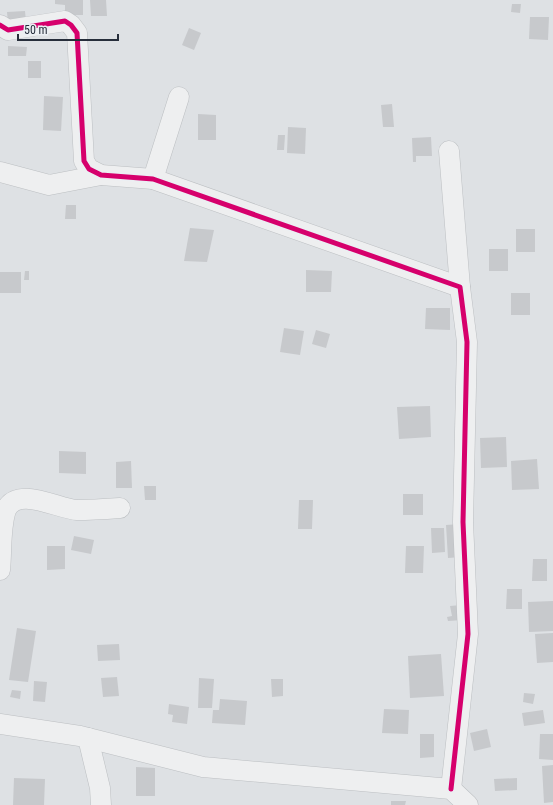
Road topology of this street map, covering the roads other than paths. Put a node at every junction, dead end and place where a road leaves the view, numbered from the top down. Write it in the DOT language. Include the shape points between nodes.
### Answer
graph roads {
  1 [pos="0,25"];
  2 [pos="179,97"];
  3 [pos="449,151"];
  4 [pos="0,172"];
  5 [pos="101,176"];
  6 [pos="153,179"];
  7 [pos="460,287"];
  8 [pos="120,508"];
  9 [pos="0,570"];
  10 [pos="0,724"];
  11 [pos="88,738"];
  12 [pos="451,789"];
  13 [pos="101,805"];
  14 [pos="468,805"];
  1 -- 5 [label="street" via="8,30 65,21 77,33 84,161 90,169"];
  2 -- 6 [label="street"];
  3 -- 7 [label="street"];
  4 -- 5 [label="street" via="49,185"];
  5 -- 6 [label="street"];
  6 -- 7 [label="street"];
  7 -- 12 [label="street" via="467,342 462,522 468,634"];
  8 -- 9 [label="street" via="77,510 38,500 19,499 11,502 2,524"];
  10 -- 11 [label="street"];
  11 -- 12 [label="street" via="203,766"];
  11 -- 13 [label="street" via="100,788"];
  12 -- 14 [label="street"];
}
